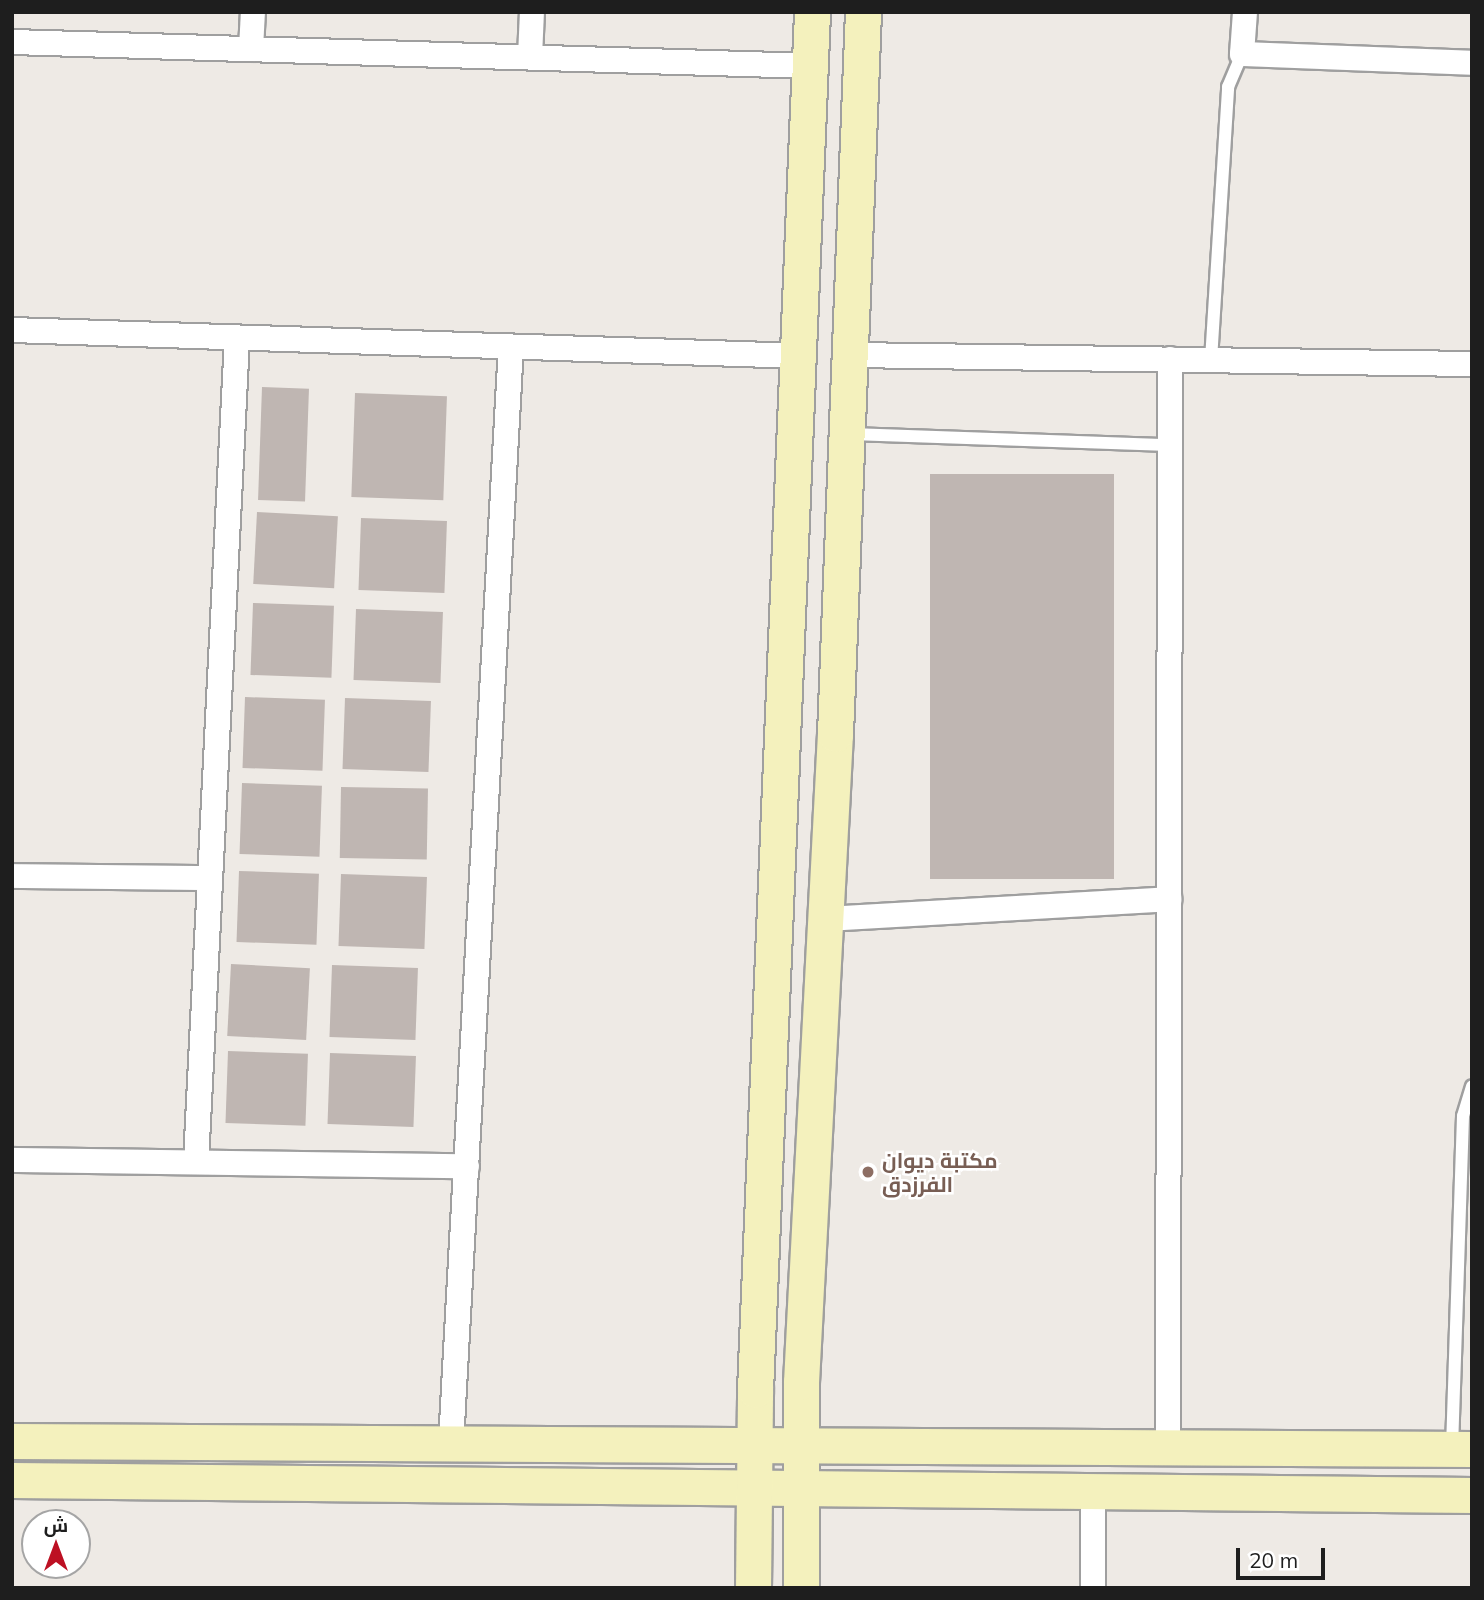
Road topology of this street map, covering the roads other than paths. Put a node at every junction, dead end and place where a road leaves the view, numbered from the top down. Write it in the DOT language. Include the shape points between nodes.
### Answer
graph roads {
  1 [pos="253,12"];
  2 [pos="532,12"];
  3 [pos="813,12"];
  4 [pos="863,12"];
  5 [pos="1245,12"];
  6 [pos="12,42"];
  7 [pos="251,49"];
  8 [pos="1242,54"];
  9 [pos="530,57"];
  10 [pos="1472,63"];
  11 [pos="810,66"];
  12 [pos="12,330"];
  13 [pos="237,338"];
  14 [pos="512,347"];
  15 [pos="850,355"];
  16 [pos="798,356"];
  17 [pos="1170,359"];
  18 [pos="1211,360"];
  19 [pos="1472,364"];
  20 [pos="847,434"];
  21 [pos="1170,445"];
  22 [pos="12,876"];
  23 [pos="210,878"];
  24 [pos="1169,899"];
  25 [pos="825,919"];
  26 [pos="1472,1086"];
  27 [pos="12,1160"];
  28 [pos="196,1162"];
  29 [pos="467,1166"];
  30 [pos="12,1441"];
  31 [pos="452,1443"];
  32 [pos="754,1444"];
  33 [pos="801,1444"];
  34 [pos="1168,1446"];
  35 [pos="1462,1449"];
  36 [pos="12,1480"];
  37 [pos="754,1487"];
  38 [pos="801,1487"];
  39 [pos="1093,1490"];
  40 [pos="1472,1495"];
  41 [pos="752,1588"];
  42 [pos="801,1588"];
  43 [pos="1093,1588"];
  1 -- 7 [label="street"];
  2 -- 9 [label="street"];
  3 -- 11 [label="street"];
  4 -- 15 [label="street"];
  5 -- 8 [label="street"];
  6 -- 7 [label="street"];
  7 -- 9 [label="street"];
  8 -- 10 [label="street"];
  8 -- 18 [label="lane" via="1228,87"];
  9 -- 11 [label="street"];
  11 -- 16 [label="street"];
  12 -- 13 [label="street"];
  13 -- 14 [label="street"];
  13 -- 23 [label="street"];
  14 -- 16 [label="street"];
  14 -- 29 [label="street"];
  15 -- 17 [label="street"];
  15 -- 20 [label="street"];
  16 -- 32 [label="street"];
  17 -- 18 [label="street"];
  17 -- 21 [label="street"];
  18 -- 19 [label="street"];
  20 -- 21 [label="lane"];
  20 -- 25 [label="street"];
  21 -- 24 [label="street"];
  22 -- 23 [label="street"];
  23 -- 28 [label="street"];
  24 -- 25 [label="street"];
  24 -- 34 [label="street"];
  25 -- 33 [label="street"];
  26 -- 35 [label="lane" via="1462,1116"];
  27 -- 28 [label="street"];
  28 -- 29 [label="street"];
  29 -- 31 [label="street"];
  30 -- 31 [label="street"];
  31 -- 32 [label="street"];
  32 -- 33 [label="street"];
  32 -- 37 [label="street"];
  33 -- 34 [label="street"];
  33 -- 38 [label="street"];
  34 -- 35 [label="street"];
  36 -- 37 [label="street"];
  37 -- 38 [label="street"];
  37 -- 41 [label="street"];
  38 -- 39 [label="street"];
  38 -- 42 [label="street"];
  39 -- 40 [label="street"];
  39 -- 43 [label="street"];
}
